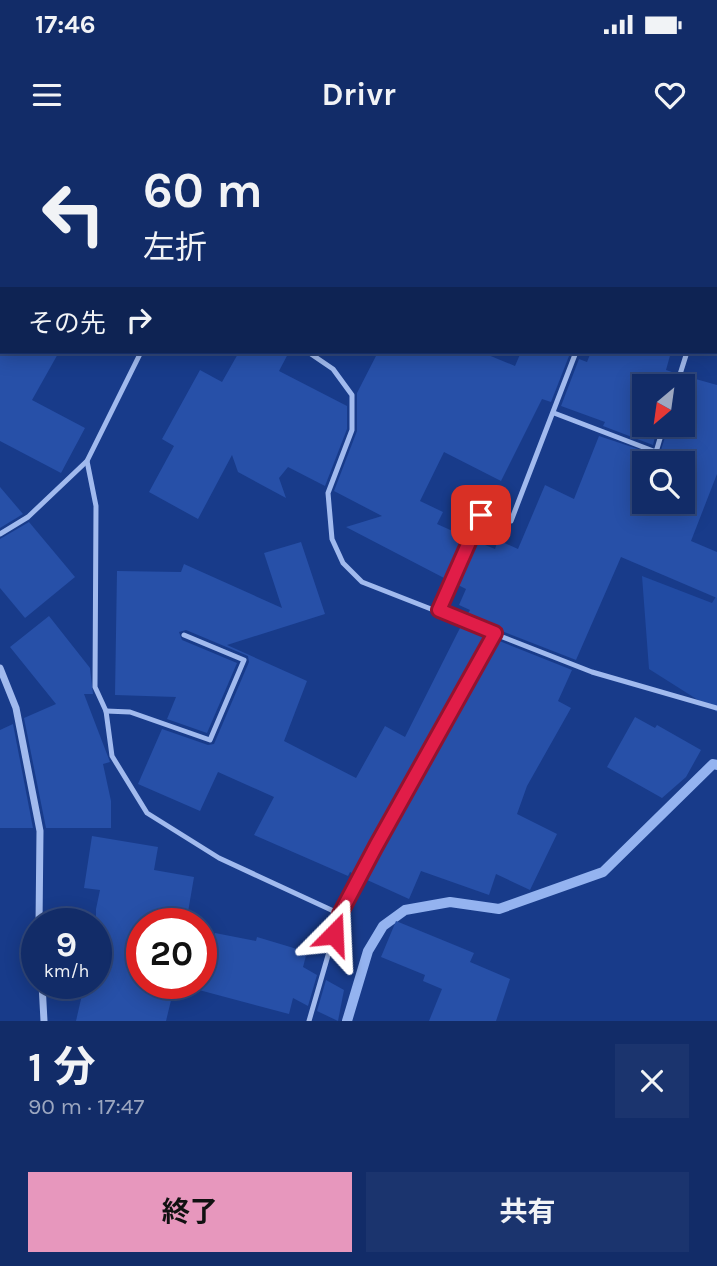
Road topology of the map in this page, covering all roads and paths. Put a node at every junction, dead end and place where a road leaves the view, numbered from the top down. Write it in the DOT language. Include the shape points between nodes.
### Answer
graph roads {
  1 [pos="140,354"];
  2 [pos="311,354"];
  3 [pos="575,354"];
  4 [pos="686,354"];
  5 [pos="680,374"];
  6 [pos="554,413"];
  7 [pos="660,438"];
  8 [pos="87,461"];
  9 [pos="0,534"];
  10 [pos="439,610"];
  11 [pos="495,633"];
  12 [pos="184,635"];
  13 [pos="0,668"];
  14 [pos="717,708"];
  15 [pos="106,711"];
  16 [pos="39,908"];
  17 [pos="340,914"];
  18 [pos="43,999"];
  19 [pos="44,1021"];
  20 [pos="309,1021"];
  1 -- 8 [label="lane"];
  2 -- 10 [label="lane" via="333,369 352,395 352,430 328,493 332,539 343,563 362,582"];
  3 -- 6 [label="lane"];
  4 -- 5 [label="lane"];
  6 -- 7 [label="lane" via="656,452"];
  6 -- 10 [label="lane" via="511,521 481,515"];
  8 -- 9 [label="lane" via="28,517"];
  8 -- 15 [label="lane" via="96,506 95,687"];
  10 -- 11 [label="lane"];
  11 -- 14 [label="lane" via="592,672"];
  11 -- 17 [label="lane"];
  12 -- 15 [label="lane" via="244,660 210,740 130,712"];
  13 -- 16 [label="street" via="16,708 40,831"];
  15 -- 17 [label="lane" via="112,755 148,813 219,858"];
  17 -- 20 [label="lane"];
  18 -- 19 [label="street"];
}
